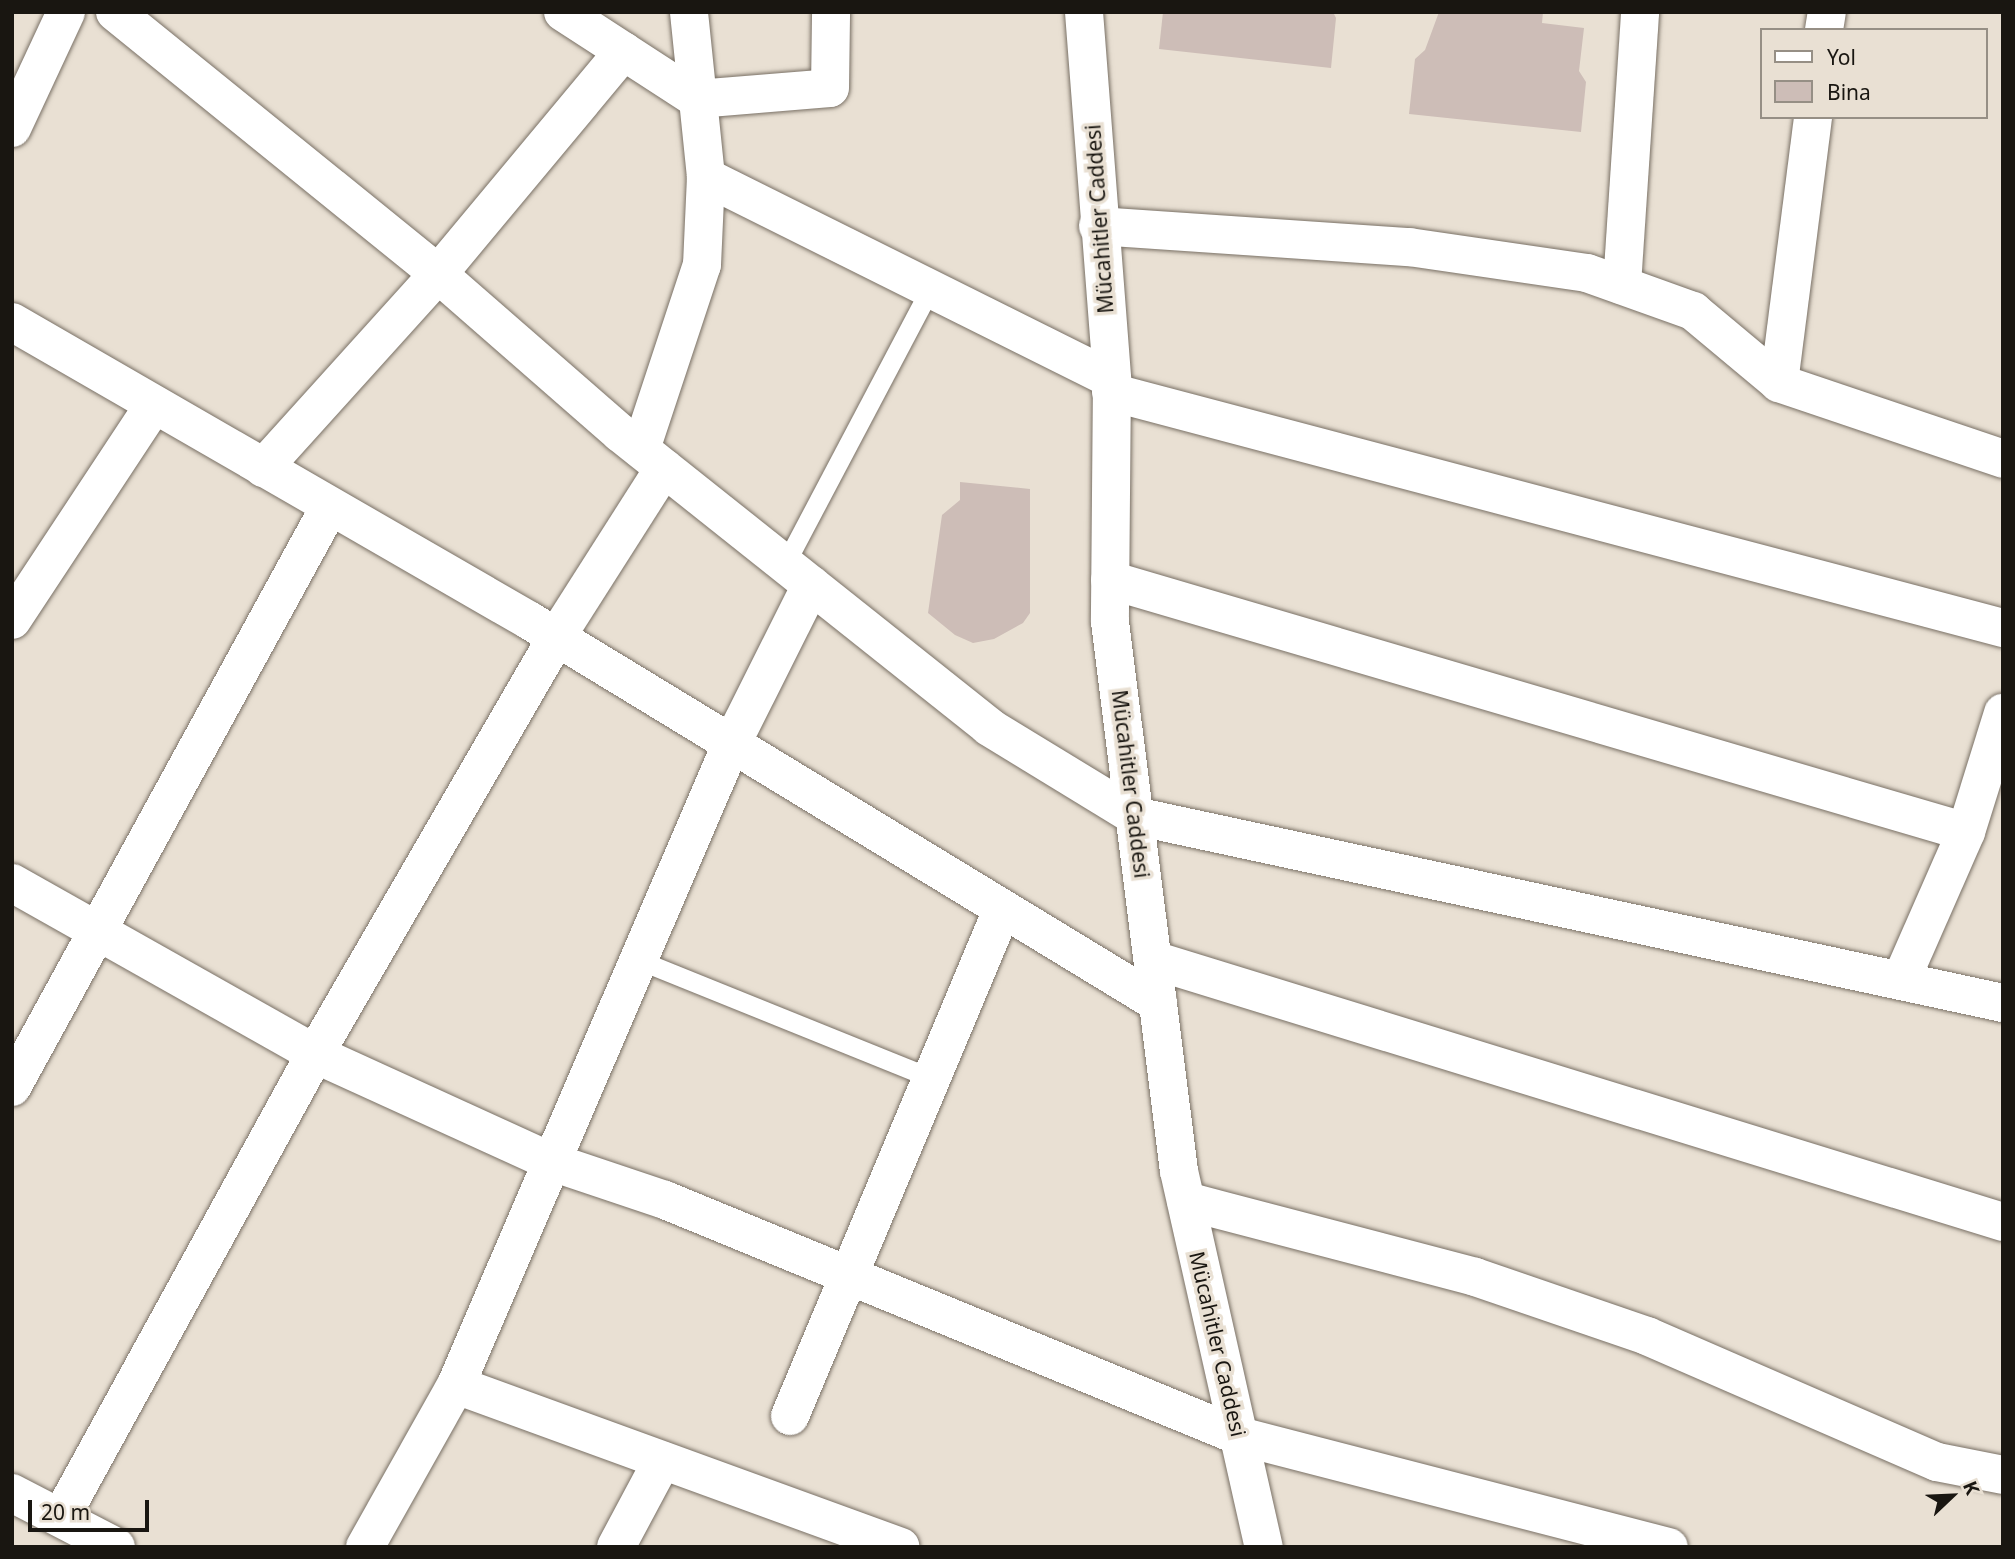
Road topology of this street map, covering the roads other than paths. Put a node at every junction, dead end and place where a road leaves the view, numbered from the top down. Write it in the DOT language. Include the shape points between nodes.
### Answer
graph roads {
  1 [pos="66,12"];
  2 [pos="115,12"];
  3 [pos="563,12"];
  4 [pos="688,12"];
  5 [pos="831,12"];
  6 [pos="1084,12"];
  7 [pos="1640,12"];
  8 [pos="624,51"];
  9 [pos="697,99"];
  10 [pos="1813,119"];
  11 [pos="12,128"];
  12 [pos="706,177"];
  13 [pos="1098,226"];
  14 [pos="438,274"];
  15 [pos="1622,285"];
  16 [pos="930,289"];
  17 [pos="12,322"];
  18 [pos="1779,383"];
  19 [pos="1112,386"];
  20 [pos="154,405"];
  21 [pos="653,459"];
  22 [pos="2003,459"];
  23 [pos="263,468"];
  24 [pos="330,506"];
  25 [pos="798,575"];
  26 [pos="1110,580"];
  27 [pos="12,620"];
  28 [pos="2003,628"];
  29 [pos="557,636"];
  30 [pos="2003,713"];
  31 [pos="731,745"];
  32 [pos="1135,816"];
  33 [pos="1966,832"];
  34 [pos="12,883"];
  35 [pos="1002,910"];
  36 [pos="101,931"];
  37 [pos="639,960"];
  38 [pos="1153,960"];
  39 [pos="1901,980"];
  40 [pos="1158,1003"];
  41 [pos="2003,1003"];
  42 [pos="315,1054"];
  43 [pos="929,1077"];
  44 [pos="12,1087"];
  45 [pos="552,1162"];
  46 [pos="1186,1201"];
  47 [pos="2003,1222"];
  48 [pos="846,1274"];
  49 [pos="456,1385"];
  50 [pos="790,1416"];
  51 [pos="1239,1436"];
  52 [pos="662,1461"];
  53 [pos="2003,1475"];
  54 [pos="12,1493"];
  55 [pos="61,1517"];
  56 [pos="841,1537"];
  57 [pos="116,1547"];
  58 [pos="365,1547"];
  59 [pos="616,1547"];
  60 [pos="900,1547"];
  61 [pos="1264,1547"];
  62 [pos="1669,1547"];
  1 -- 11 [label="street"];
  2 -- 14 [label="street"];
  3 -- 8 [label="street"];
  4 -- 9 [label="street"];
  5 -- 9 [label="street" via="830,88"];
  6 -- 13 [label="street, Mücahitler Caddesi"];
  7 -- 15 [label="street"];
  8 -- 9 [label="street"];
  8 -- 14 [label="street"];
  9 -- 12 [label="street"];
  10 -- 18 [label="street"];
  12 -- 16 [label="street"];
  12 -- 21 [label="street" via="702,265"];
  13 -- 15 [label="street" via="1409,247 1587,273"];
  13 -- 19 [label="street, Mücahitler Caddesi"];
  14 -- 21 [label="street"];
  14 -- 23 [label="street"];
  15 -- 18 [label="street" via="1693,311"];
  16 -- 19 [label="street"];
  16 -- 25 [label="lane"];
  17 -- 20 [label="street"];
  18 -- 22 [label="street"];
  19 -- 26 [label="street, Mücahitler Caddesi"];
  19 -- 28 [label="street"];
  20 -- 23 [label="street"];
  20 -- 27 [label="street"];
  21 -- 25 [label="street"];
  21 -- 29 [label="street"];
  23 -- 24 [label="street"];
  24 -- 29 [label="street"];
  24 -- 36 [label="street"];
  25 -- 31 [label="street"];
  25 -- 32 [label="street" via="989,726"];
  26 -- 32 [label="street, Mücahitler Caddesi" via="1110,622"];
  26 -- 33 [label="street" via="1439,673"];
  29 -- 31 [label="street"];
  29 -- 42 [label="street"];
  30 -- 33 [label="street"];
  31 -- 35 [label="street"];
  31 -- 37 [label="street"];
  32 -- 38 [label="street, Mücahitler Caddesi"];
  32 -- 39 [label="street"];
  33 -- 39 [label="street"];
  34 -- 36 [label="street"];
  35 -- 40 [label="street"];
  35 -- 43 [label="street"];
  36 -- 42 [label="street"];
  36 -- 44 [label="street"];
  37 -- 43 [label="lane"];
  37 -- 45 [label="street"];
  38 -- 40 [label="street, Mücahitler Caddesi"];
  38 -- 47 [label="street"];
  39 -- 41 [label="street"];
  40 -- 46 [label="street, Mücahitler Caddesi"];
  42 -- 45 [label="street"];
  42 -- 55 [label="street"];
  43 -- 48 [label="street"];
  45 -- 48 [label="street" via="665,1200"];
  45 -- 49 [label="street"];
  46 -- 51 [label="street, Mücahitler Caddesi"];
  46 -- 53 [label="street" via="1475,1277 1647,1336 1937,1462"];
  48 -- 50 [label="street"];
  48 -- 51 [label="street"];
  49 -- 52 [label="street"];
  49 -- 58 [label="street"];
  51 -- 61 [label="street, Mücahitler Caddesi"];
  51 -- 62 [label="street"];
  52 -- 56 [label="street"];
  52 -- 59 [label="street"];
  54 -- 55 [label="street"];
  55 -- 57 [label="street"];
  56 -- 60 [label="street"];
}
